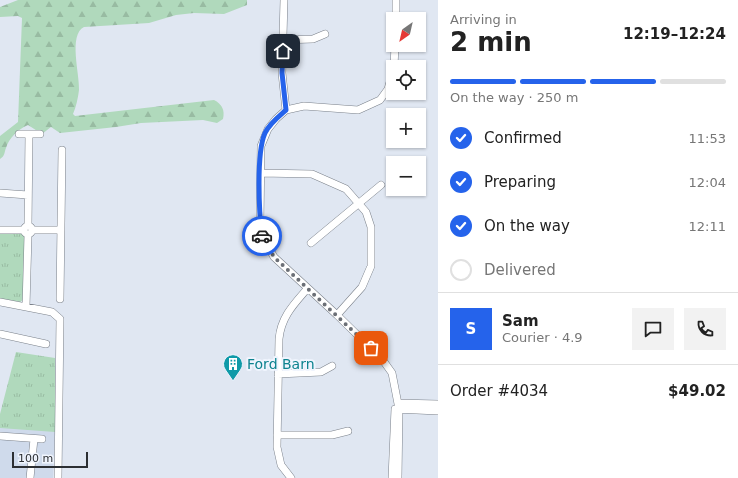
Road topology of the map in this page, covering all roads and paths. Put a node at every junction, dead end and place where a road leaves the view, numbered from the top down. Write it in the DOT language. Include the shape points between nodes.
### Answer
graph roads {
  1 [pos="284,0"];
  2 [pos="396,0"];
  3 [pos="396,12"];
  4 [pos="325,34"];
  5 [pos="284,40"];
  6 [pos="386,92"];
  7 [pos="286,110"];
  8 [pos="19,134"];
  9 [pos="29,134"];
  10 [pos="40,134"];
  11 [pos="62,150"];
  12 [pos="260,173"];
  13 [pos="381,185"];
  14 [pos="0,193"];
  15 [pos="28,195"];
  16 [pos="357,203"];
  17 [pos="0,230"];
  18 [pos="28,230"];
  19 [pos="61,230"];
  20 [pos="310,243"];
  21 [pos="307,289"];
  22 [pos="60,299"];
  23 [pos="0,302"];
  24 [pos="26,306"];
  25 [pos="337,316"];
  26 [pos="0,334"];
  27 [pos="46,344"];
  28 [pos="332,366"];
  29 [pos="278,374"];
  30 [pos="438,404"];
  31 [pos="397,407"];
  32 [pos="438,411"];
  33 [pos="348,431"];
  34 [pos="277,435"];
  35 [pos="0,436"];
  36 [pos="30,478"];
  37 [pos="58,478"];
  38 [pos="291,478"];
  39 [pos="392,478"];
  40 [pos="398,478"];
  1 -- 5 [label="street"];
  2 -- 3 [label="street"];
  4 -- 5 [label="street" via="313,39"];
  5 -- 7 [label="street" via="282,73"];
  6 -- 7 [label="street" via="380,100 358,110 304,106"];
  7 -- 12 [label="street" via="265,134 261,146"];
  8 -- 9 [label="street"];
  9 -- 10 [label="street"];
  9 -- 15 [label="street"];
  11 -- 19 [label="street"];
  12 -- 16 [label="street" via="312,174 346,189"];
  12 -- 21 [label="street" via="262,236 274,257"];
  13 -- 16 [label="street"];
  14 -- 15 [label="street"];
  15 -- 18 [label="street"];
  16 -- 20 [label="street"];
  16 -- 25 [label="street" via="366,212 371,227 371,266 362,287"];
  17 -- 18 [label="street"];
  18 -- 19 [label="street"];
  18 -- 24 [label="street"];
  19 -- 22 [label="street"];
  21 -- 25 [label="street"];
  21 -- 29 [label="street" via="291,307 281,326"];
  23 -- 24 [label="street"];
  24 -- 37 [label="street" via="55,314 61,322"];
  25 -- 31 [label="street" via="392,372"];
  26 -- 27 [label="street"];
  28 -- 29 [label="street" via="321,372"];
  29 -- 34 [label="street"];
  30 -- 31 [label="street"];
  31 -- 32 [label="street"];
  31 -- 39 [label="street"];
  31 -- 40 [label="street"];
  33 -- 34 [label="street" via="332,435"];
  34 -- 38 [label="street" via="280,459"];
  35 -- 36 [label="street" via="38,439"];
}
